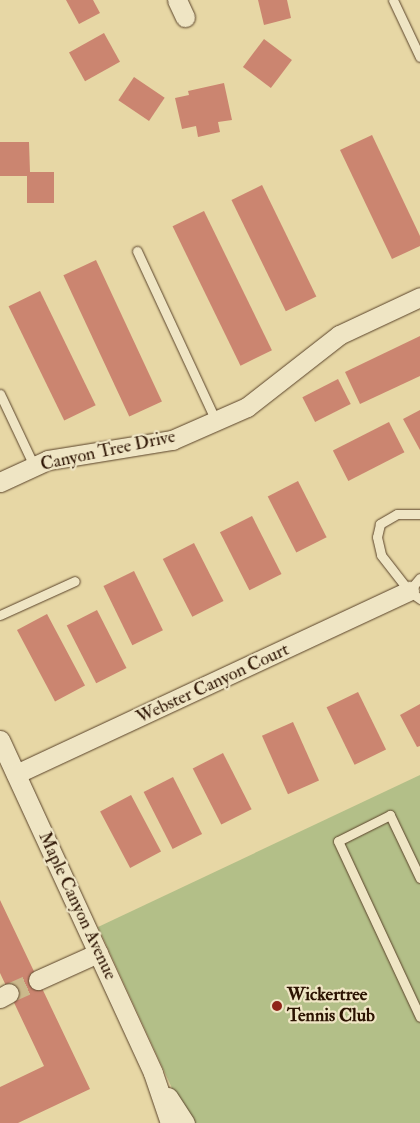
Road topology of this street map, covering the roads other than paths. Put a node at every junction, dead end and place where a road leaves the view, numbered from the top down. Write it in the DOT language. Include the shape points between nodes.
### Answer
graph roads {
  1 [pos="394,0"];
  2 [pos="420,57"];
  3 [pos="137,251"];
  4 [pos="420,296"];
  5 [pos="0,394"];
  6 [pos="216,421"];
  7 [pos="34,466"];
  8 [pos="0,482"];
  9 [pos="420,514"];
  10 [pos="75,581"];
  11 [pos="416,590"];
  12 [pos="0,615"];
  13 [pos="0,740"];
  14 [pos="16,774"];
  15 [pos="420,878"];
  16 [pos="98,953"];
  17 [pos="38,980"];
  18 [pos="420,1017"];
  19 [pos="153,1073"];
  20 [pos="170,1123"];
  21 [pos="185,1123"];
  1 -- 2 [label="lane"];
  3 -- 6 [label="lane"];
  4 -- 6 [label="street, Canyon Tree Drive" via="339,334 247,407"];
  5 -- 7 [label="lane"];
  6 -- 7 [label="street, Canyon Tree Drive" via="172,440 48,460"];
  7 -- 8 [label="street, Canyon Tree Drive"];
  9 -- 11 [label="lane" via="397,514 380,524 377,537 381,555"];
  10 -- 12 [label="lane"];
  11 -- 14 [label="street, Webster Canyon Court"];
  13 -- 14 [label="street, Maple Canyon Avenue"];
  14 -- 16 [label="street, Maple Canyon Avenue"];
  15 -- 18 [label="lane" via="390,815 338,841"];
  16 -- 17 [label="street"];
  16 -- 19 [label="street, Maple Canyon Avenue"];
  19 -- 20 [label="street, Maple Canyon Avenue"];
  19 -- 21 [label="street, Maple Canyon Avenue"];
}
